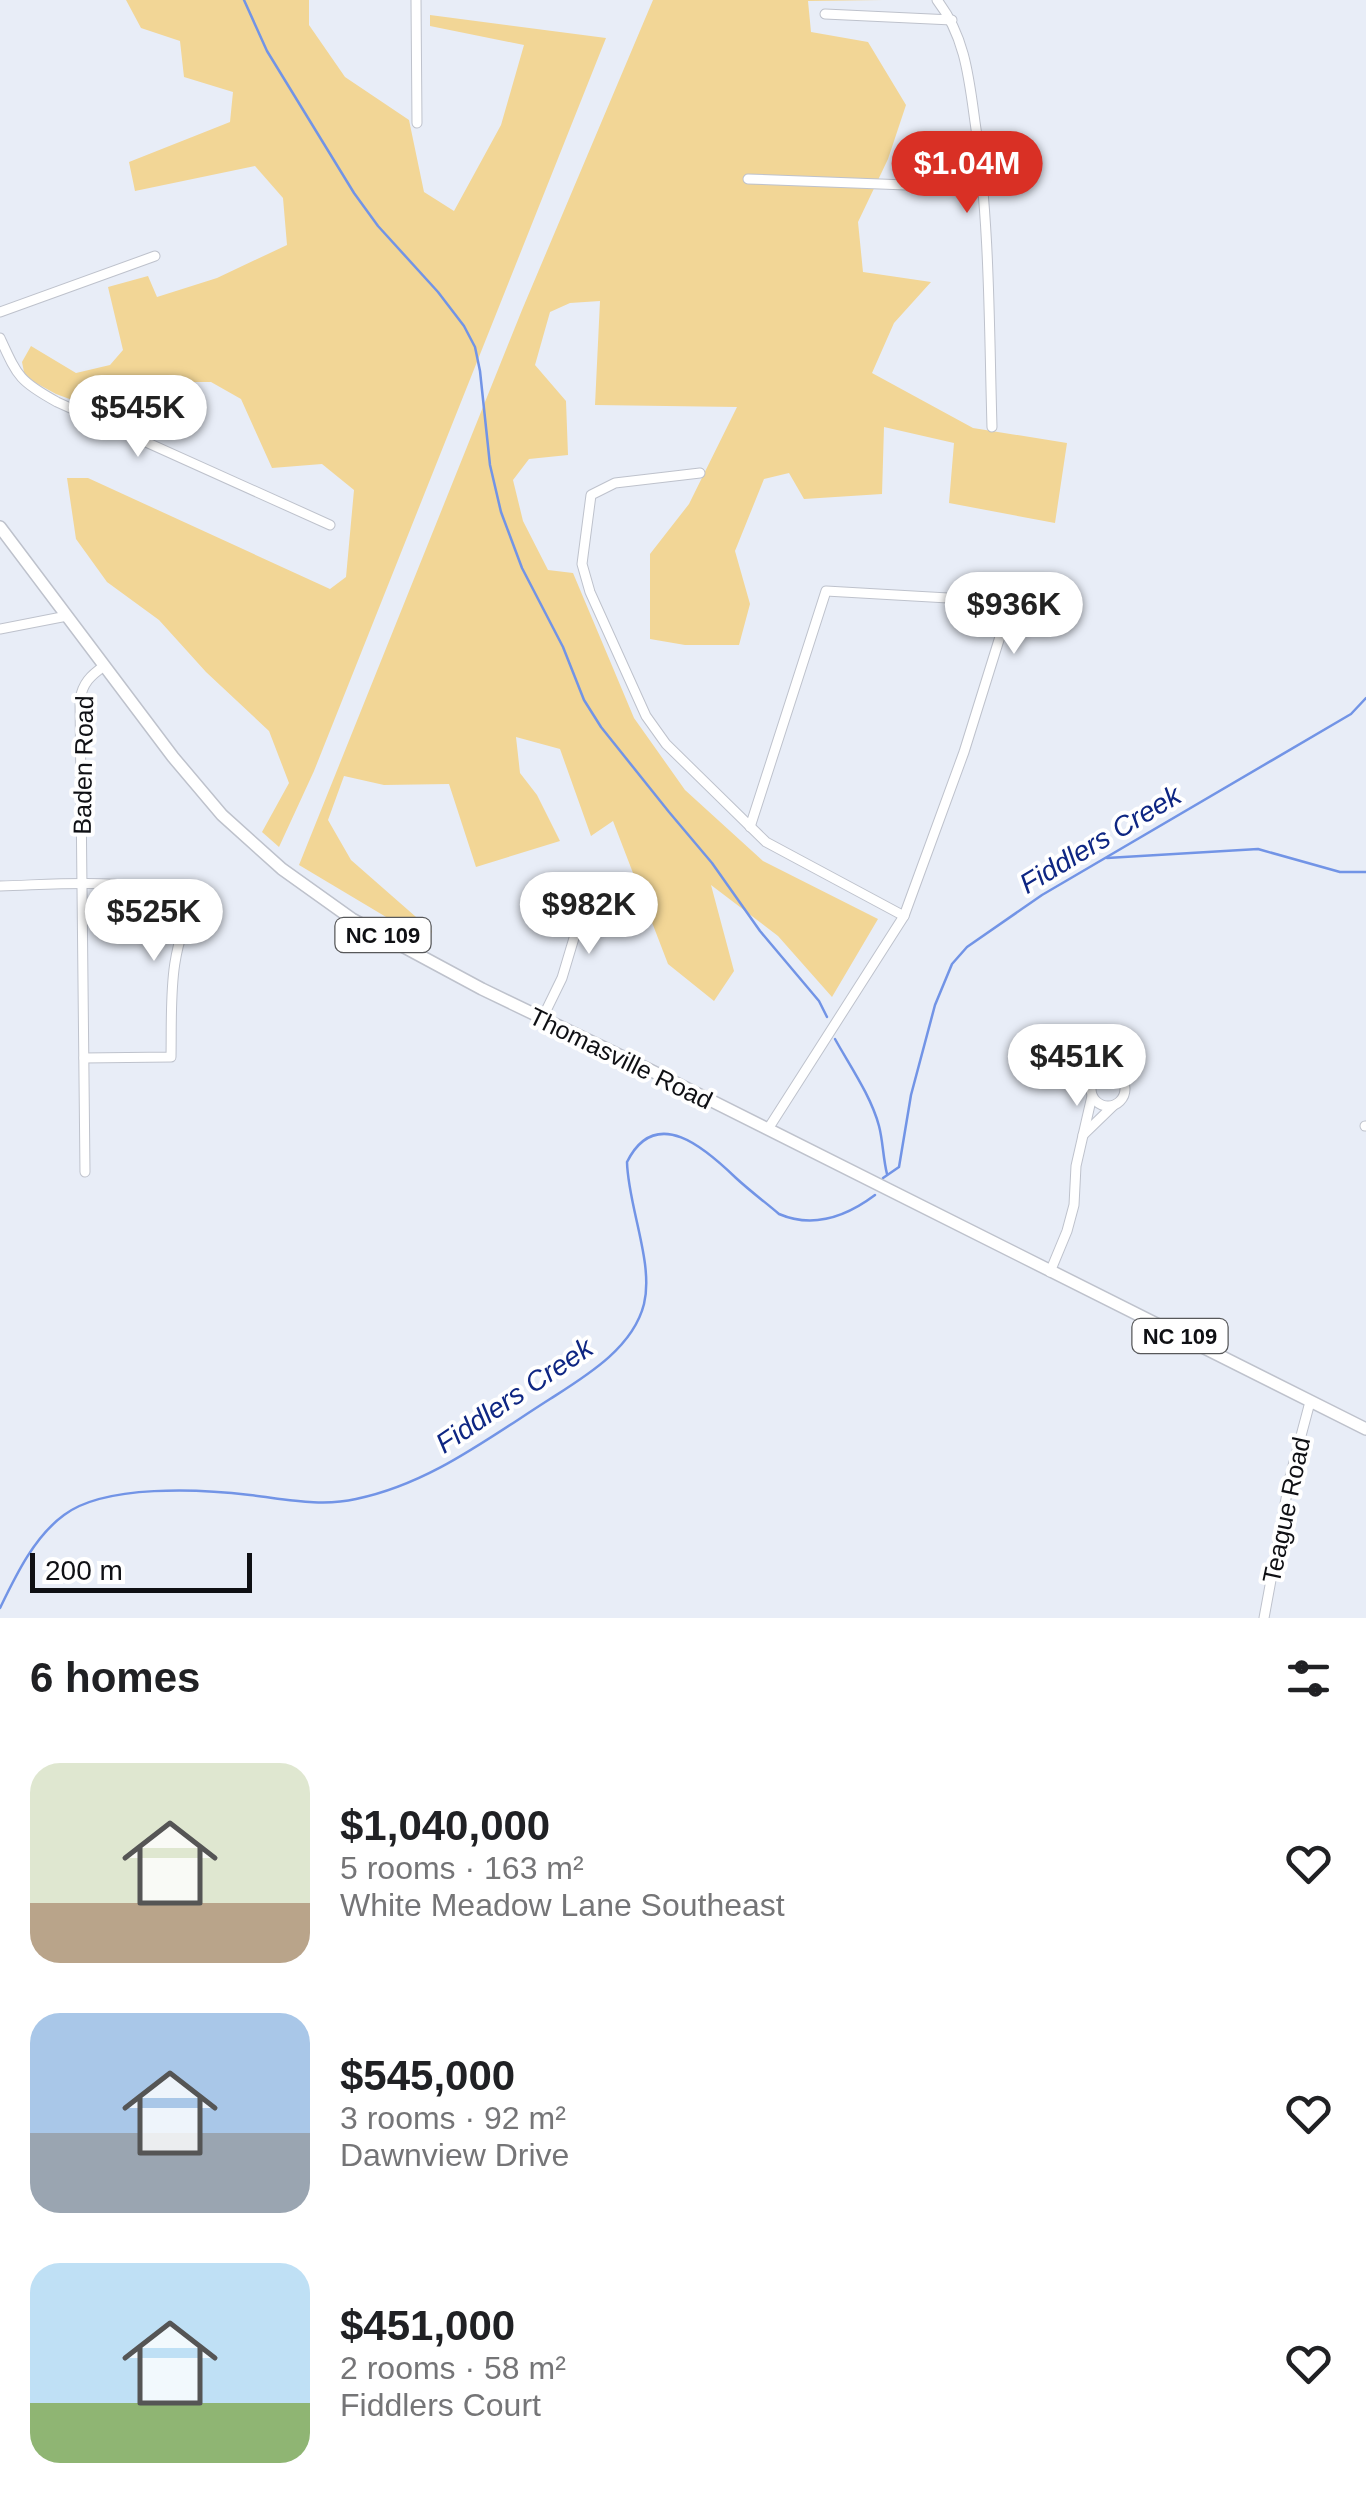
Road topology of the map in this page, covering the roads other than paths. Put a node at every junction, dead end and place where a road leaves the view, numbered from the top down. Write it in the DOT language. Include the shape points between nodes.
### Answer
graph roads {
  1 [pos="416,0"];
  2 [pos="937,0"];
  3 [pos="825,14"];
  4 [pos="952,20"];
  5 [pos="417,123"];
  6 [pos="748,179"];
  7 [pos="985,188"];
  8 [pos="156,256"];
  9 [pos="0,312"];
  10 [pos="0,338"];
  11 [pos="992,428"];
  12 [pos="700,473"];
  13 [pos="330,524"];
  14 [pos="0,527"];
  15 [pos="67,616"];
  16 [pos="0,629"];
  17 [pos="104,666"];
  18 [pos="750,827"];
  19 [pos="592,878"];
  20 [pos="82,884"];
  21 [pos="0,886"];
  22 [pos="904,916"];
  23 [pos="542,1019"];
  24 [pos="84,1058"];
  25 [pos="1092,1096"];
  26 [pos="1114,1106"];
  27 [pos="768,1129"];
  28 [pos="1083,1135"];
  29 [pos="86,1172"];
  30 [pos="1050,1272"];
  31 [pos="1310,1402"];
  32 [pos="1366,1429"];
  33 [pos="1264,1618"];
  1 -- 5 [label="street"];
  2 -- 4 [label="street"];
  3 -- 4 [label="street"];
  4 -- 7 [label="street" via="966,58"];
  6 -- 7 [label="street"];
  7 -- 11 [label="street"];
  8 -- 9 [label="street"];
  10 -- 13 [label="street" via="17,375 56,402"];
  12 -- 18 [label="street" via="615,484 592,495 582,564 646,716"];
  14 -- 15 [label="main road, Thomasville Road / NC 109"];
  15 -- 16 [label="street"];
  15 -- 17 [label="main road, Thomasville Road / NC 109"];
  17 -- 20 [label="street, Baden Road" via="90,675 80,700"];
  17 -- 23 [label="main road, Thomasville Road / NC 109" via="222,815 282,869 352,919"];
  18 -- 22 [label="street" via="786,856"];
  18 -- 22 [label="street" via="826,591 983,600 1008,610"];
  19 -- 23 [label="street" via="562,978"];
  20 -- 21 [label="street"];
  20 -- 24 [label="street, Baden Road"];
  20 -- 24 [label="street" via="137,884 198,900 173,964 171,1057"];
  22 -- 27 [label="street"];
  23 -- 27 [label="main road, Thomasville Road / NC 109"];
  24 -- 29 [label="street, Baden Road"];
  25 -- 26 [label="street"];
  25 -- 26 [label="street" via="1095,1077 1117,1074 1125,1087"];
  25 -- 28 [label="street"];
  26 -- 28 [label="street"];
  27 -- 30 [label="main road, Thomasville Road / NC 109"];
  28 -- 30 [label="street" via="1068,1231"];
  30 -- 31 [label="main road, Thomasville Road / NC 109"];
  31 -- 32 [label="main road, Thomasville Road / NC 109"];
  31 -- 33 [label="street, Teague Road"];
}
